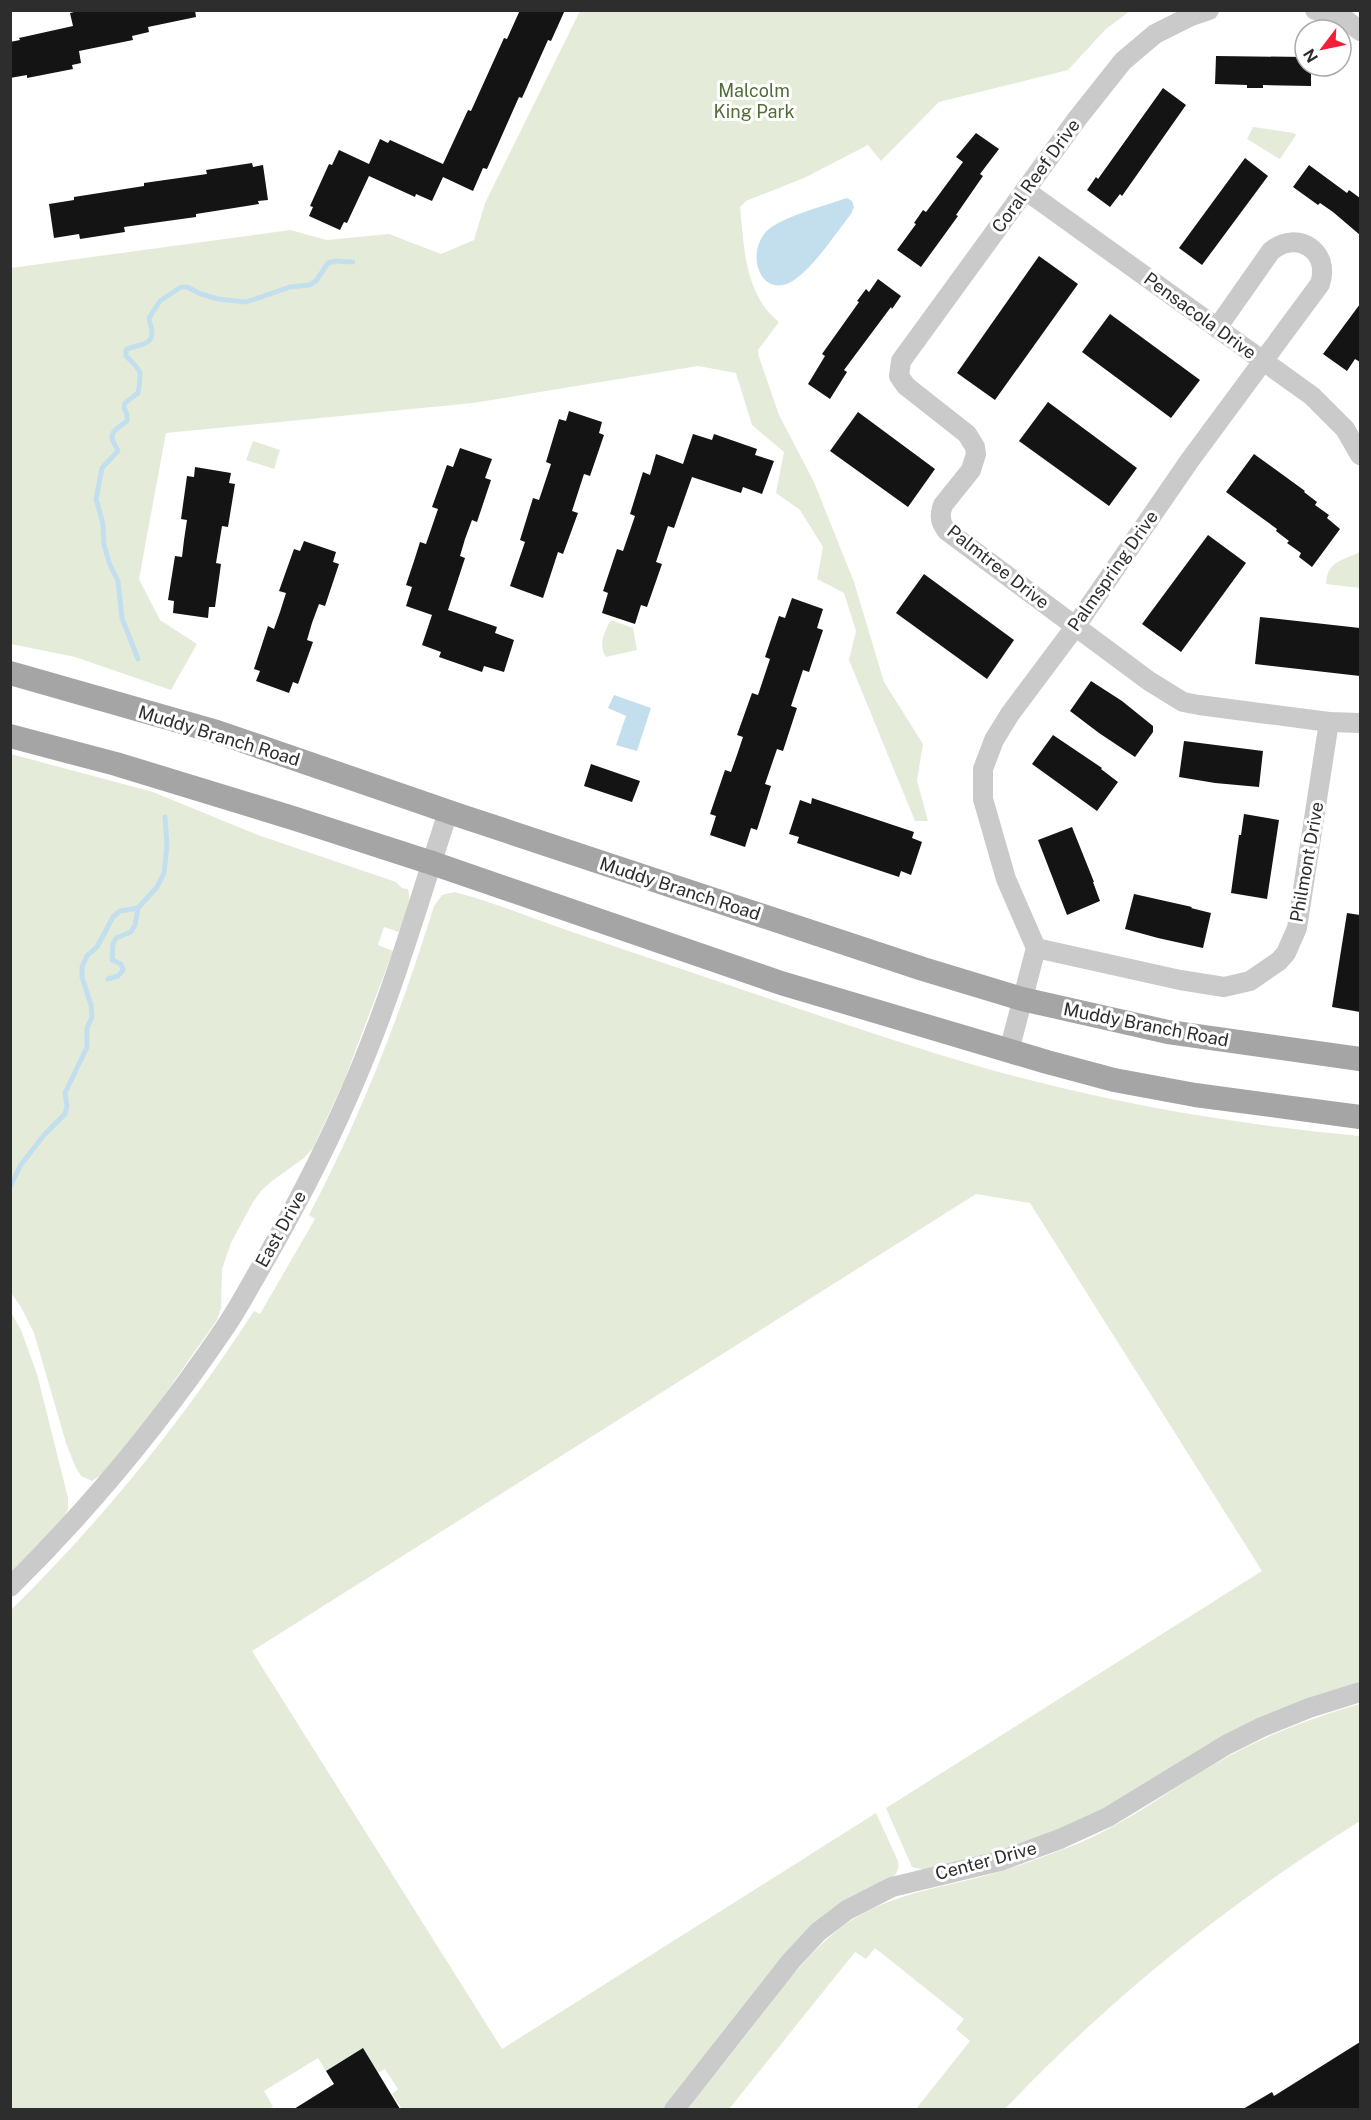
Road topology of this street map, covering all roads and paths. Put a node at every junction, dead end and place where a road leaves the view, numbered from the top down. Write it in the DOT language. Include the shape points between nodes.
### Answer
graph roads {
  1 [pos="1209,10"];
  2 [pos="1316,10"];
  3 [pos="1360,30"];
  4 [pos="1025,190"];
  5 [pos="1217,328"];
  6 [pos="1263,361"];
  7 [pos="898,376"];
  8 [pos="1360,454"];
  9 [pos="1075,627"];
  10 [pos="10,673"];
  11 [pos="1329,722"];
  12 [pos="1360,723"];
  13 [pos="10,736"];
  14 [pos="448,812"];
  15 [pos="432,863"];
  16 [pos="1036,948"];
  17 [pos="1022,999"];
  18 [pos="1009,1051"];
  19 [pos="1360,1059"];
  20 [pos="1360,1117"];
  21 [pos="10,1587"];
  22 [pos="1360,1692"];
  23 [pos="674,2109"];
  1 -- 4 [label="street, Coral Reef Drive" via="1155,34 1123,61"];
  2 -- 3 [label="street" via="1345,19"];
  4 -- 5 [label="street, Pensacola Drive"];
  4 -- 7 [label="street, Coral Reef Drive" via="901,361"];
  5 -- 6 [label="street, Pensacola Drive"];
  5 -- 6 [label="street, Palmspring Drive" via="1271,251 1287,242 1304,243 1319,259 1323,276"];
  6 -- 8 [label="street, Pensacola Drive" via="1312,396 1346,429"];
  6 -- 9 [label="street, Palmspring Drive"];
  7 -- 9 [label="street, Palmtree Drive" via="967,434 975,447 971,470 944,505 940,519 947,531"];
  9 -- 11 [label="street, Palmtree Drive" via="1183,702"];
  9 -- 16 [label="street, Palmspring Drive" via="1010,714 983,769 983,799 1006,879"];
  10 -- 14 [label="main road, Muddy Branch Road" via="217,732"];
  11 -- 12 [label="street, Palmtree Drive"];
  11 -- 16 [label="street, Philmont Drive" via="1297,927 1279,961 1250,981 1224,987"];
  13 -- 15 [label="main road" via="116,764"];
  14 -- 15 [label="street, East Drive"];
  14 -- 17 [label="main road, Muddy Branch Road"];
  15 -- 18 [label="main road" via="781,982"];
  15 -- 21 [label="street, East Drive" via="361,1068 302,1192 226,1327 167,1409 85,1510"];
  16 -- 17 [label="street"];
  17 -- 18 [label="street"];
  17 -- 19 [label="main road, Muddy Branch Road" via="1168,1032"];
  18 -- 20 [label="main road" via="1114,1080"];
  22 -- 23 [label="street, Center Drive" via="1262,1727 1108,1817 1067,1836 1000,1860 900,1885 847,1910 818,1932 791,1961"];
}
